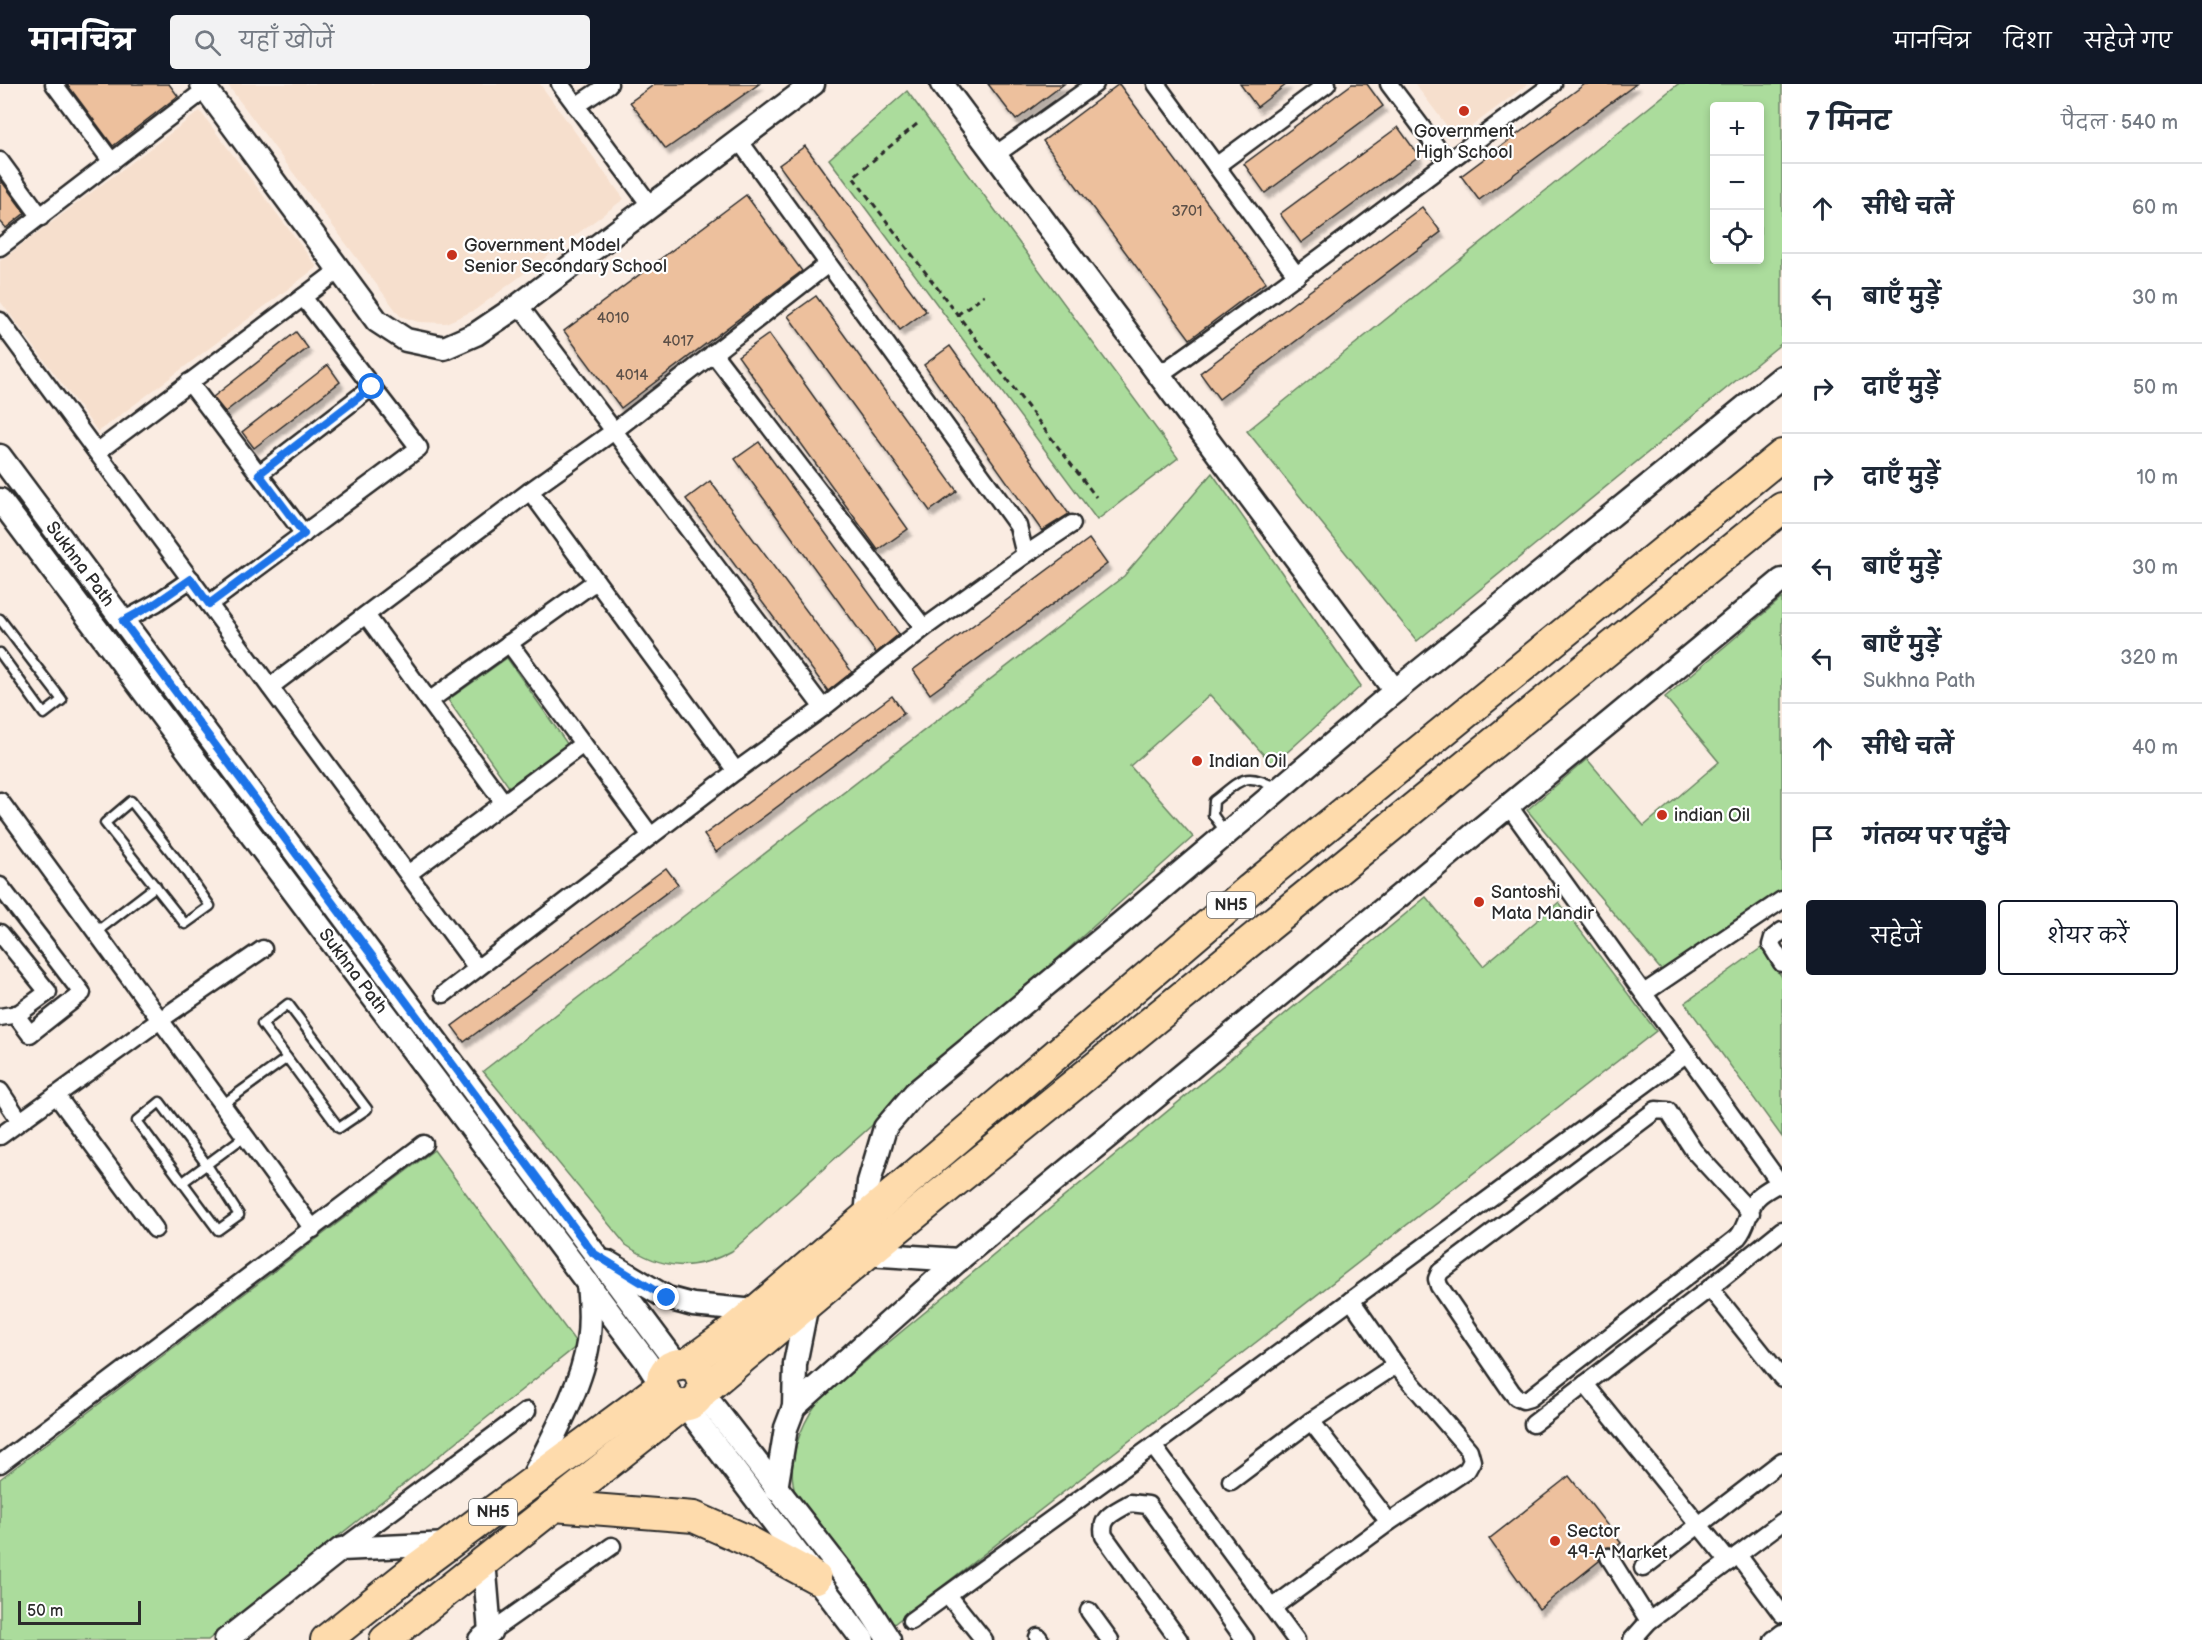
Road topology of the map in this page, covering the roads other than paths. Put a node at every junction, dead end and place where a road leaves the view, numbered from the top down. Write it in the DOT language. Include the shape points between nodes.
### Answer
graph roads {
  1 [pos="54,84"];
  2 [pos="560,84"];
  3 [pos="609,84"];
  4 [pos="813,84"];
  5 [pos="942,84"];
  6 [pos="1095,84"];
  7 [pos="1156,84"];
  8 [pos="1328,84"];
  9 [pos="1389,84"];
  10 [pos="1553,84"];
  11 [pos="204,86"];
  12 [pos="576,106"];
  13 [pos="738,139"];
  14 [pos="996,156"];
  15 [pos="0,161"];
  16 [pos="112,162"];
  17 [pos="1447,162"];
  18 [pos="1216,166"];
  19 [pos="650,206"];
  20 [pos="41,217"];
  21 [pos="0,247"];
  22 [pos="828,264"];
  23 [pos="339,270"];
  24 [pos="1297,276"];
  25 [pos="303,297"];
  26 [pos="519,305"];
  27 [pos="0,321"];
  28 [pos="713,353"];
  29 [pos="1160,375"];
  30 [pos="1782,377"];
  31 [pos="189,382"];
  32 [pos="372,387"];
  33 [pos="614,431"];
  34 [pos="97,452"];
  35 [pos="1782,455"];
  36 [pos="0,456"];
  37 [pos="259,474"];
  38 [pos="530,491"];
  39 [pos="0,500"];
  40 [pos="1782,508"];
  41 [pos="1072,524"];
  42 [pos="304,534"];
  43 [pos="1025,555"];
  44 [pos="191,579"];
  45 [pos="1782,580"];
  46 [pos="596,581"];
  47 [pos="209,604"];
  48 [pos="366,615"];
  49 [pos="0,619"];
  50 [pos="123,621"];
  51 [pos="924,628"];
  52 [pos="4,632"];
  53 [pos="509,643"];
  54 [pos="0,653"];
  55 [pos="270,687"];
  56 [pos="1395,691"];
  57 [pos="429,701"];
  58 [pos="823,708"];
  59 [pos="584,744"];
  60 [pos="736,771"];
  61 [pos="1278,789"];
  62 [pos="0,801"];
  63 [pos="504,803"];
  64 [pos="1508,805"];
  65 [pos="1226,834"];
  66 [pos="651,836"];
  67 [pos="408,874"];
  68 [pos="0,886"];
  69 [pos="156,886"];
  70 [pos="1782,900"];
  71 [pos="1782,931"];
  72 [pos="96,932"];
  73 [pos="0,933"];
  74 [pos="263,949"];
  75 [pos="1782,963"];
  76 [pos="477,968"];
  77 [pos="1644,993"];
  78 [pos="444,994"];
  79 [pos="7,1015"];
  80 [pos="160,1020"];
  81 [pos="1687,1053"];
  82 [pos="287,1058"];
  83 [pos="0,1091"];
  84 [pos="56,1095"];
  85 [pos="222,1105"];
  86 [pos="20,1121"];
  87 [pos="0,1136"];
  88 [pos="245,1136"];
  89 [pos="424,1144"];
  90 [pos="207,1165"];
  91 [pos="183,1182"];
  92 [pos="1781,1184"];
  93 [pos="1751,1213"];
  94 [pos="866,1217"];
  95 [pos="156,1228"];
  96 [pos="313,1229"];
  97 [pos="1782,1230"];
  98 [pos="593,1253"];
  99 [pos="867,1254"];
  100 [pos="959,1260"];
  101 [pos="588,1283"];
  102 [pos="1710,1288"];
  103 [pos="1351,1300"];
  104 [pos="807,1304"];
  105 [pos="755,1311"];
  106 [pos="1396,1365"];
  107 [pos="1782,1378"];
  108 [pos="1585,1384"];
  109 [pos="682,1386"];
  110 [pos="794,1407"];
  111 [pos="527,1411"];
  112 [pos="1311,1421"];
  113 [pos="1533,1424"];
  114 [pos="1153,1446"];
  115 [pos="1782,1461"];
  116 [pos="0,1464"];
  117 [pos="1231,1481"];
  118 [pos="529,1485"];
  119 [pos="776,1489"];
  120 [pos="554,1506"];
  121 [pos="1389,1522"];
  122 [pos="1782,1522"];
  123 [pos="1699,1525"];
  124 [pos="449,1544"];
  125 [pos="612,1546"];
  126 [pos="341,1549"];
  127 [pos="1610,1557"];
  128 [pos="1733,1558"];
  129 [pos="484,1561"];
  130 [pos="1643,1568"];
  131 [pos="816,1578"];
  132 [pos="948,1595"];
  133 [pos="1272,1608"];
  134 [pos="1089,1611"];
  135 [pos="1782,1614"];
  136 [pos="911,1621"];
  137 [pos="1649,1621"];
  138 [pos="1782,1633"];
  139 [pos="485,1636"];
  140 [pos="226,1640"];
  141 [pos="326,1640"];
  142 [pos="386,1640"];
  143 [pos="863,1640"];
  144 [pos="889,1640"];
  145 [pos="984,1640"];
  146 [pos="1110,1640"];
  147 [pos="1179,1640"];
  148 [pos="1245,1640"];
  149 [pos="1296,1640"];
  150 [pos="1632,1640"];
  151 [pos="1773,1640"];
  1 -- 16 [label="street"];
  2 -- 12 [label="street"];
  3 -- 12 [label="street"];
  4 -- 13 [label="street"];
  5 -- 14 [label="street"];
  6 -- 14 [label="street"];
  7 -- 18 [label="street"];
  8 -- 18 [label="street"];
  9 -- 17 [label="street"];
  10 -- 17 [label="street"];
  11 -- 16 [label="street"];
  11 -- 23 [label="street"];
  12 -- 19 [label="street"];
  13 -- 19 [label="street"];
  13 -- 22 [label="street"];
  14 -- 29 [label="street"];
  15 -- 20 [label="street"];
  16 -- 20 [label="street"];
  17 -- 24 [label="street"];
  18 -- 24 [label="street"];
  19 -- 26 [label="street"];
  20 -- 21 [label="street"];
  22 -- 28 [label="street"];
  22 -- 43 [label="street" via="1018,526"];
  23 -- 25 [label="street"];
  23 -- 26 [label="street" via="377,321 406,340 444,348 476,334"];
  24 -- 29 [label="street"];
  25 -- 31 [label="street"];
  25 -- 32 [label="street"];
  26 -- 33 [label="street"];
  27 -- 34 [label="street"];
  28 -- 33 [label="street"];
  28 -- 51 [label="street"];
  29 -- 56 [label="street"];
  30 -- 56 [label="street"];
  31 -- 34 [label="street"];
  31 -- 37 [label="street"];
  32 -- 37 [label="street"];
  32 -- 42 [label="street" via="419,448"];
  33 -- 38 [label="street"];
  33 -- 58 [label="street"];
  34 -- 44 [label="street"];
  35 -- 94 [label="highway, NH5" via="1250,889"];
  36 -- 50 [label="street, Sukhna Path"];
  37 -- 42 [label="street"];
  38 -- 46 [label="street"];
  38 -- 48 [label="street"];
  39 -- 101 [label="street, Sukhna Path"];
  40 -- 99 [label="highway, NH5"];
  41 -- 43 [label="street"];
  42 -- 47 [label="street"];
  43 -- 51 [label="street"];
  44 -- 47 [label="street"];
  44 -- 50 [label="street"];
  45 -- 64 [label="street"];
  46 -- 53 [label="street"];
  46 -- 60 [label="street"];
  47 -- 55 [label="street"];
  48 -- 55 [label="street"];
  48 -- 57 [label="street"];
  49 -- 52 [label="lane"];
  50 -- 98 [label="street, Sukhna Path"];
  51 -- 58 [label="street"];
  52 -- 54 [label="lane" via="62,700 44,714"];
  53 -- 57 [label="street"];
  53 -- 59 [label="street"];
  55 -- 67 [label="street"];
  56 -- 61 [label="street"];
  57 -- 63 [label="street"];
  58 -- 60 [label="street"];
  59 -- 63 [label="street"];
  59 -- 66 [label="street"];
  60 -- 66 [label="street"];
  61 -- 65 [label="street"];
  61 -- 65 [label="lane" via="1261,779 1250,778 1214,801 1213,815"];
  62 -- 72 [label="street"];
  63 -- 67 [label="street"];
  64 -- 77 [label="street"];
  64 -- 100 [label="street"];
  65 -- 94 [label="street" via="915,1093 885,1128 869,1182"];
  66 -- 76 [label="street"];
  67 -- 76 [label="street"];
  68 -- 79 [label="street" via="82,993 30,1034"];
  69 -- 69 [label="lane" via="185,924 210,906 131,801 105,823"];
  69 -- 72 [label="lane"];
  70 -- 77 [label="street"];
  71 -- 75 [label="street" via="1773,938 1772,945"];
  72 -- 80 [label="street"];
  73 -- 79 [label="street" via="48,992"];
  74 -- 80 [label="street"];
  76 -- 78 [label="street"];
  77 -- 81 [label="street"];
  80 -- 84 [label="street"];
  80 -- 85 [label="street"];
  81 -- 92 [label="street"];
  81 -- 103 [label="street"];
  82 -- 82 [label="lane" via="339,1128 367,1109 288,1004 262,1024"];
  82 -- 85 [label="lane"];
  83 -- 86 [label="street"];
  84 -- 86 [label="street"];
  84 -- 95 [label="street"];
  85 -- 88 [label="street"];
  86 -- 87 [label="street"];
  88 -- 90 [label="lane"];
  88 -- 96 [label="street"];
  89 -- 96 [label="street"];
  90 -- 91 [label="lane"];
  90 -- 91 [label="lane" via="239,1215 218,1230"];
  90 -- 91 [label="lane" via="160,1102 137,1121"];
  92 -- 93 [label="street" via="1756,1198"];
  93 -- 93 [label="street" via="1738,1237 1523,1400 1511,1391 1437,1279 1440,1272 1656,1110 1668,1111 1694,1151"];
  94 -- 105 [label="highway, NH5"];
  96 -- 116 [label="street"];
  97 -- 102 [label="street"];
  98 -- 105 [label="street" via="667,1298 693,1305"];
  98 -- 109 [label="street, Sukhna Path"];
  99 -- 100 [label="street"];
  99 -- 104 [label="highway, NH5"];
  100 -- 110 [label="street"];
  101 -- 109 [label="street, Sukhna Path" via="646,1361"];
  101 -- 118 [label="street" via="590,1323 582,1369"];
  102 -- 107 [label="street"];
  102 -- 108 [label="street"];
  103 -- 106 [label="street"];
  103 -- 114 [label="street"];
  104 -- 109 [label="highway, NH5"];
  104 -- 110 [label="street" via="795,1364"];
  105 -- 109 [label="highway, NH5"];
  106 -- 112 [label="street"];
  106 -- 121 [label="street" via="1469,1450 1472,1461 1467,1470"];
  108 -- 113 [label="street"];
  108 -- 123 [label="street"];
  109 -- 118 [label="highway, NH5"];
  109 -- 119 [label="street"];
  109 -- 120 [label="highway, NH5"];
  109 -- 131 [label="street"];
  110 -- 119 [label="street" via="786,1428"];
  111 -- 126 [label="street"];
  112 -- 117 [label="street"];
  112 -- 121 [label="street"];
  114 -- 132 [label="street"];
  114 -- 133 [label="street"];
  115 -- 123 [label="street"];
  118 -- 124 [label="highway, NH5"];
  119 -- 144 [label="street" via="860,1595"];
  120 -- 129 [label="highway, NH5"];
  120 -- 131 [label="highway" via="694,1517"];
  121 -- 133 [label="street"];
  122 -- 128 [label="street"];
  123 -- 128 [label="street"];
  123 -- 130 [label="street"];
  124 -- 126 [label="street"];
  124 -- 141 [label="highway, NH5"];
  125 -- 139 [label="street"];
  126 -- 140 [label="street"];
  127 -- 137 [label="street"];
  128 -- 135 [label="street"];
  128 -- 137 [label="street"];
  129 -- 139 [label="street"];
  129 -- 142 [label="highway, NH5"];
  131 -- 143 [label="street"];
  132 -- 136 [label="street"];
  132 -- 145 [label="street"];
  133 -- 149 [label="street"];
  134 -- 146 [label="street"];
  137 -- 150 [label="street"];
  138 -- 151 [label="street"];
  147 -- 148 [label="street" via="1104,1536 1104,1520 1130,1503 1148,1505"];
}
